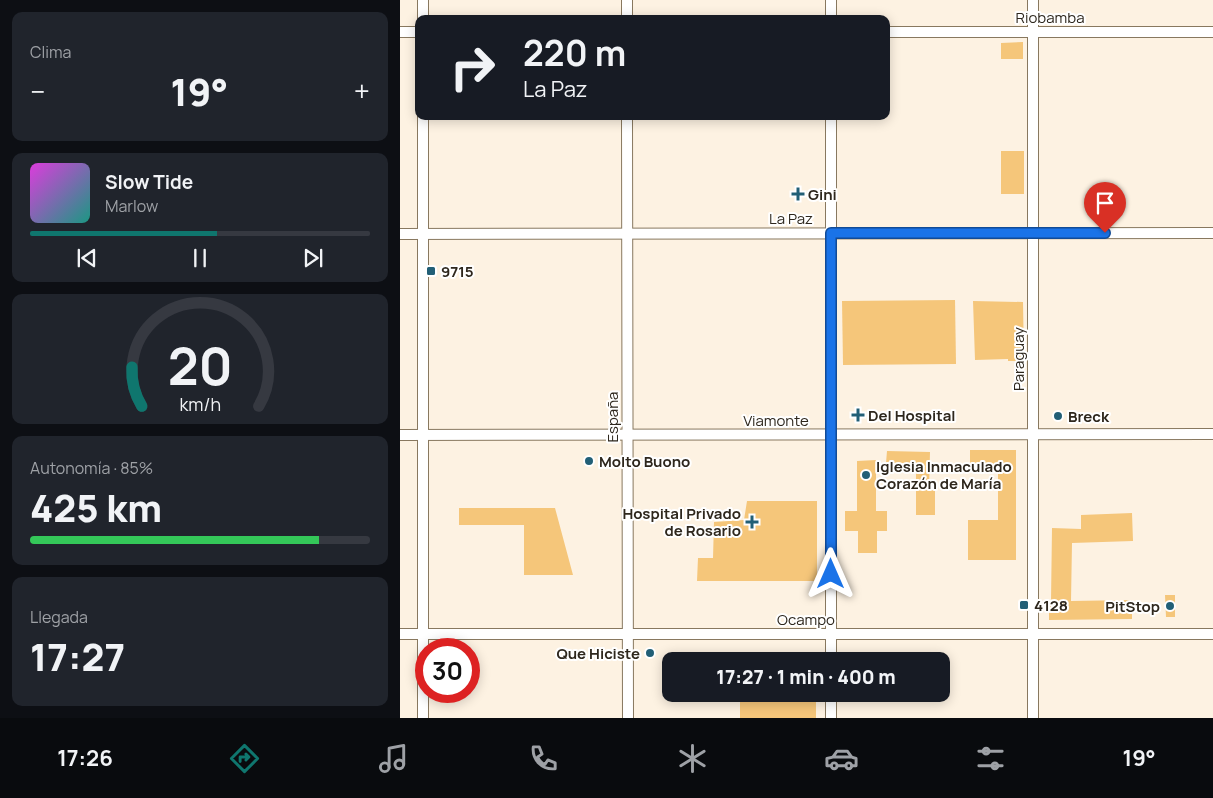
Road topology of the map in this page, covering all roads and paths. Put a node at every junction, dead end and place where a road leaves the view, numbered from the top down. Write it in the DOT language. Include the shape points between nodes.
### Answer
graph roads {
  1 [pos="422,0"];
  2 [pos="627,0"];
  3 [pos="831,0"];
  4 [pos="1033,0"];
  5 [pos="422,15"];
  6 [pos="627,15"];
  7 [pos="831,15"];
  8 [pos="400,32"];
  9 [pos="415,32"];
  10 [pos="890,32"];
  11 [pos="1033,32"];
  12 [pos="1213,32"];
  13 [pos="423,120"];
  14 [pos="627,120"];
  15 [pos="831,120"];
  16 [pos="831,233"];
  17 [pos="1033,233"];
  18 [pos="1213,233"];
  19 [pos="400,234"];
  20 [pos="423,234"];
  21 [pos="627,234"];
  22 [pos="1033,434"];
  23 [pos="1213,434"];
  24 [pos="423,435"];
  25 [pos="628,435"];
  26 [pos="831,435"];
  27 [pos="400,436"];
  28 [pos="400,634"];
  29 [pos="423,634"];
  30 [pos="628,634"];
  31 [pos="831,634"];
  32 [pos="1033,634"];
  33 [pos="1213,634"];
  34 [pos="831,652"];
  35 [pos="831,702"];
  36 [pos="423,718"];
  37 [pos="628,718"];
  38 [pos="831,718"];
  39 [pos="1032,718"];
  1 -- 5 [label="street"];
  2 -- 6 [label="street"];
  3 -- 7 [label="street"];
  4 -- 11 [label="street, Paraguay"];
  8 -- 9 [label="street"];
  10 -- 11 [label="street, Riobamba"];
  11 -- 12 [label="street, Riobamba"];
  11 -- 17 [label="street, Paraguay"];
  13 -- 20 [label="street"];
  14 -- 21 [label="street, España"];
  15 -- 16 [label="street"];
  16 -- 17 [label="street, La Paz"];
  16 -- 21 [label="street, La Paz"];
  16 -- 26 [label="street"];
  17 -- 18 [label="street, La Paz"];
  17 -- 22 [label="street, Paraguay"];
  19 -- 20 [label="street, La Paz"];
  20 -- 21 [label="street, La Paz"];
  20 -- 24 [label="street"];
  21 -- 25 [label="street, España"];
  22 -- 23 [label="street, Viamonte"];
  22 -- 26 [label="street, Viamonte"];
  22 -- 32 [label="street, Paraguay"];
  24 -- 25 [label="street, Viamonte"];
  24 -- 27 [label="street, Viamonte"];
  24 -- 29 [label="street"];
  25 -- 26 [label="street, Viamonte"];
  25 -- 30 [label="street, España"];
  26 -- 31 [label="street"];
  28 -- 29 [label="street, Ocampo"];
  29 -- 30 [label="street, Ocampo"];
  29 -- 36 [label="street"];
  30 -- 31 [label="street, Ocampo"];
  30 -- 37 [label="street, España"];
  31 -- 32 [label="street, Ocampo"];
  31 -- 34 [label="street"];
  32 -- 33 [label="street, Ocampo"];
  32 -- 39 [label="street, Paraguay"];
  35 -- 38 [label="street"];
}
